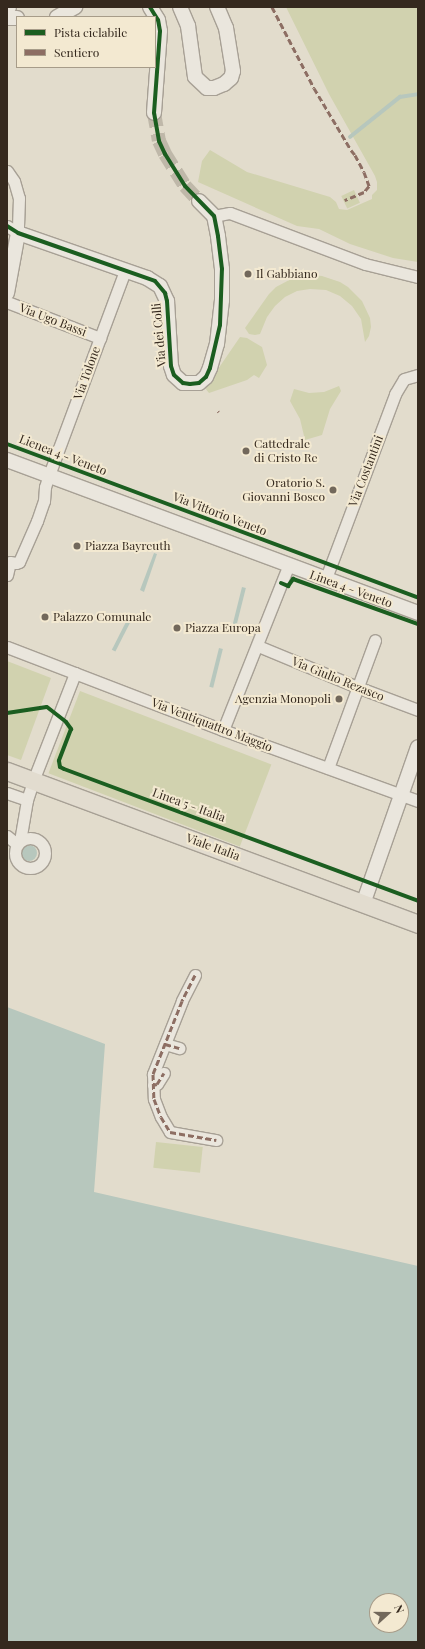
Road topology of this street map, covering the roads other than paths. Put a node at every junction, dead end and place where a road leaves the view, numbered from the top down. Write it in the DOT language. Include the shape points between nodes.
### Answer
graph roads {
  1 [pos="75,7"];
  2 [pos="150,7"];
  3 [pos="180,7"];
  4 [pos="217,7"];
  5 [pos="58,16"];
  6 [pos="156,16"];
  7 [pos="156,17"];
  8 [pos="154,113"];
  9 [pos="7,171"];
  10 [pos="199,201"];
  11 [pos="214,216"];
  12 [pos="12,229"];
  13 [pos="124,270"];
  14 [pos="418,277"];
  15 [pos="7,294"];
  16 [pos="7,302"];
  17 [pos="100,338"];
  18 [pos="418,375"];
  19 [pos="7,460"];
  20 [pos="49,475"];
  21 [pos="12,561"];
  22 [pos="289,564"];
  23 [pos="7,575"];
  24 [pos="326,578"];
  25 [pos="418,613"];
  26 [pos="375,640"];
  27 [pos="258,646"];
  28 [pos="7,647"];
  29 [pos="75,673"];
  30 [pos="357,687"];
  31 [pos="418,710"];
  32 [pos="224,730"];
  33 [pos="418,747"];
  34 [pos="328,768"];
  35 [pos="7,771"];
  36 [pos="33,780"];
  37 [pos="7,793"];
  38 [pos="402,795"];
  39 [pos="27,800"];
  40 [pos="418,801"];
  41 [pos="7,836"];
  42 [pos="19,843"];
  43 [pos="9,856"];
  44 [pos="363,904"];
  45 [pos="418,924"];
  46 [pos="195,975"];
  47 [pos="165,1044"];
  48 [pos="179,1048"];
  49 [pos="164,1072"];
  50 [pos="153,1085"];
  51 [pos="216,1140"];
  1 -- 5 [label="street"];
  2 -- 6 [label="street"];
  3 -- 4 [label="street" via="188,26 195,77 207,88 214,88 231,78 232,71 226,28"];
  7 -- 8 [label="street" via="160,32"];
  9 -- 12 [label="street" via="14,181 19,198"];
  10 -- 11 [label="street"];
  11 -- 13 [label="street, Via dei Colli" via="222,269 220,325 210,368 206,377 199,383 184,383 172,372 170,323 165,293 155,281"];
  11 -- 14 [label="street" via="230,213 365,264"];
  12 -- 13 [label="street, Via dei Colli"];
  12 -- 15 [label="street"];
  13 -- 17 [label="street, Via Tolone"];
  16 -- 17 [label="street, Via Ugo Bassi"];
  17 -- 20 [label="street, Via Tolone"];
  18 -- 24 [label="street, Via Costantini" via="404,379 395,394"];
  19 -- 20 [label="street, Via Vittorio Veneto"];
  20 -- 21 [label="street, Via Tolone" via="44,501"];
  20 -- 22 [label="street, Via Vittorio Veneto"];
  21 -- 23 [label="street, Via Tolone"];
  22 -- 24 [label="street, Via Vittorio Veneto"];
  22 -- 27 [label="street"];
  24 -- 25 [label="street, Via Vittorio Veneto"];
  26 -- 30 [label="street"];
  27 -- 30 [label="street, Via Giulio Rezasco"];
  27 -- 32 [label="street"];
  28 -- 29 [label="street, Via Ventiquattro Maggio"];
  29 -- 32 [label="street, Via Ventiquattro Maggio"];
  29 -- 36 [label="street"];
  30 -- 31 [label="street, Via Giulio Rezasco"];
  30 -- 34 [label="street"];
  32 -- 34 [label="street, Via Ventiquattro Maggio"];
  33 -- 38 [label="street"];
  34 -- 38 [label="street, Via Ventiquattro Maggio"];
  35 -- 36 [label="main road, Viale Italia"];
  36 -- 39 [label="street"];
  36 -- 44 [label="main road, Viale Italia"];
  37 -- 39 [label="street"];
  38 -- 40 [label="street, Via Ventiquattro Maggio"];
  38 -- 44 [label="street"];
  39 -- 42 [label="street"];
  41 -- 42 [label="street"];
  42 -- 43 [label="street"];
  42 -- 43 [label="street" via="29,838 38,841 44,849 44,859 37,866 28,868"];
  44 -- 45 [label="main road, Viale Italia"];
  46 -- 47 [label="street"];
  47 -- 48 [label="street"];
  47 -- 50 [label="street" via="153,1074"];
  49 -- 50 [label="street" via="157,1084"];
  50 -- 51 [label="street" via="154,1099 170,1132"];
}
